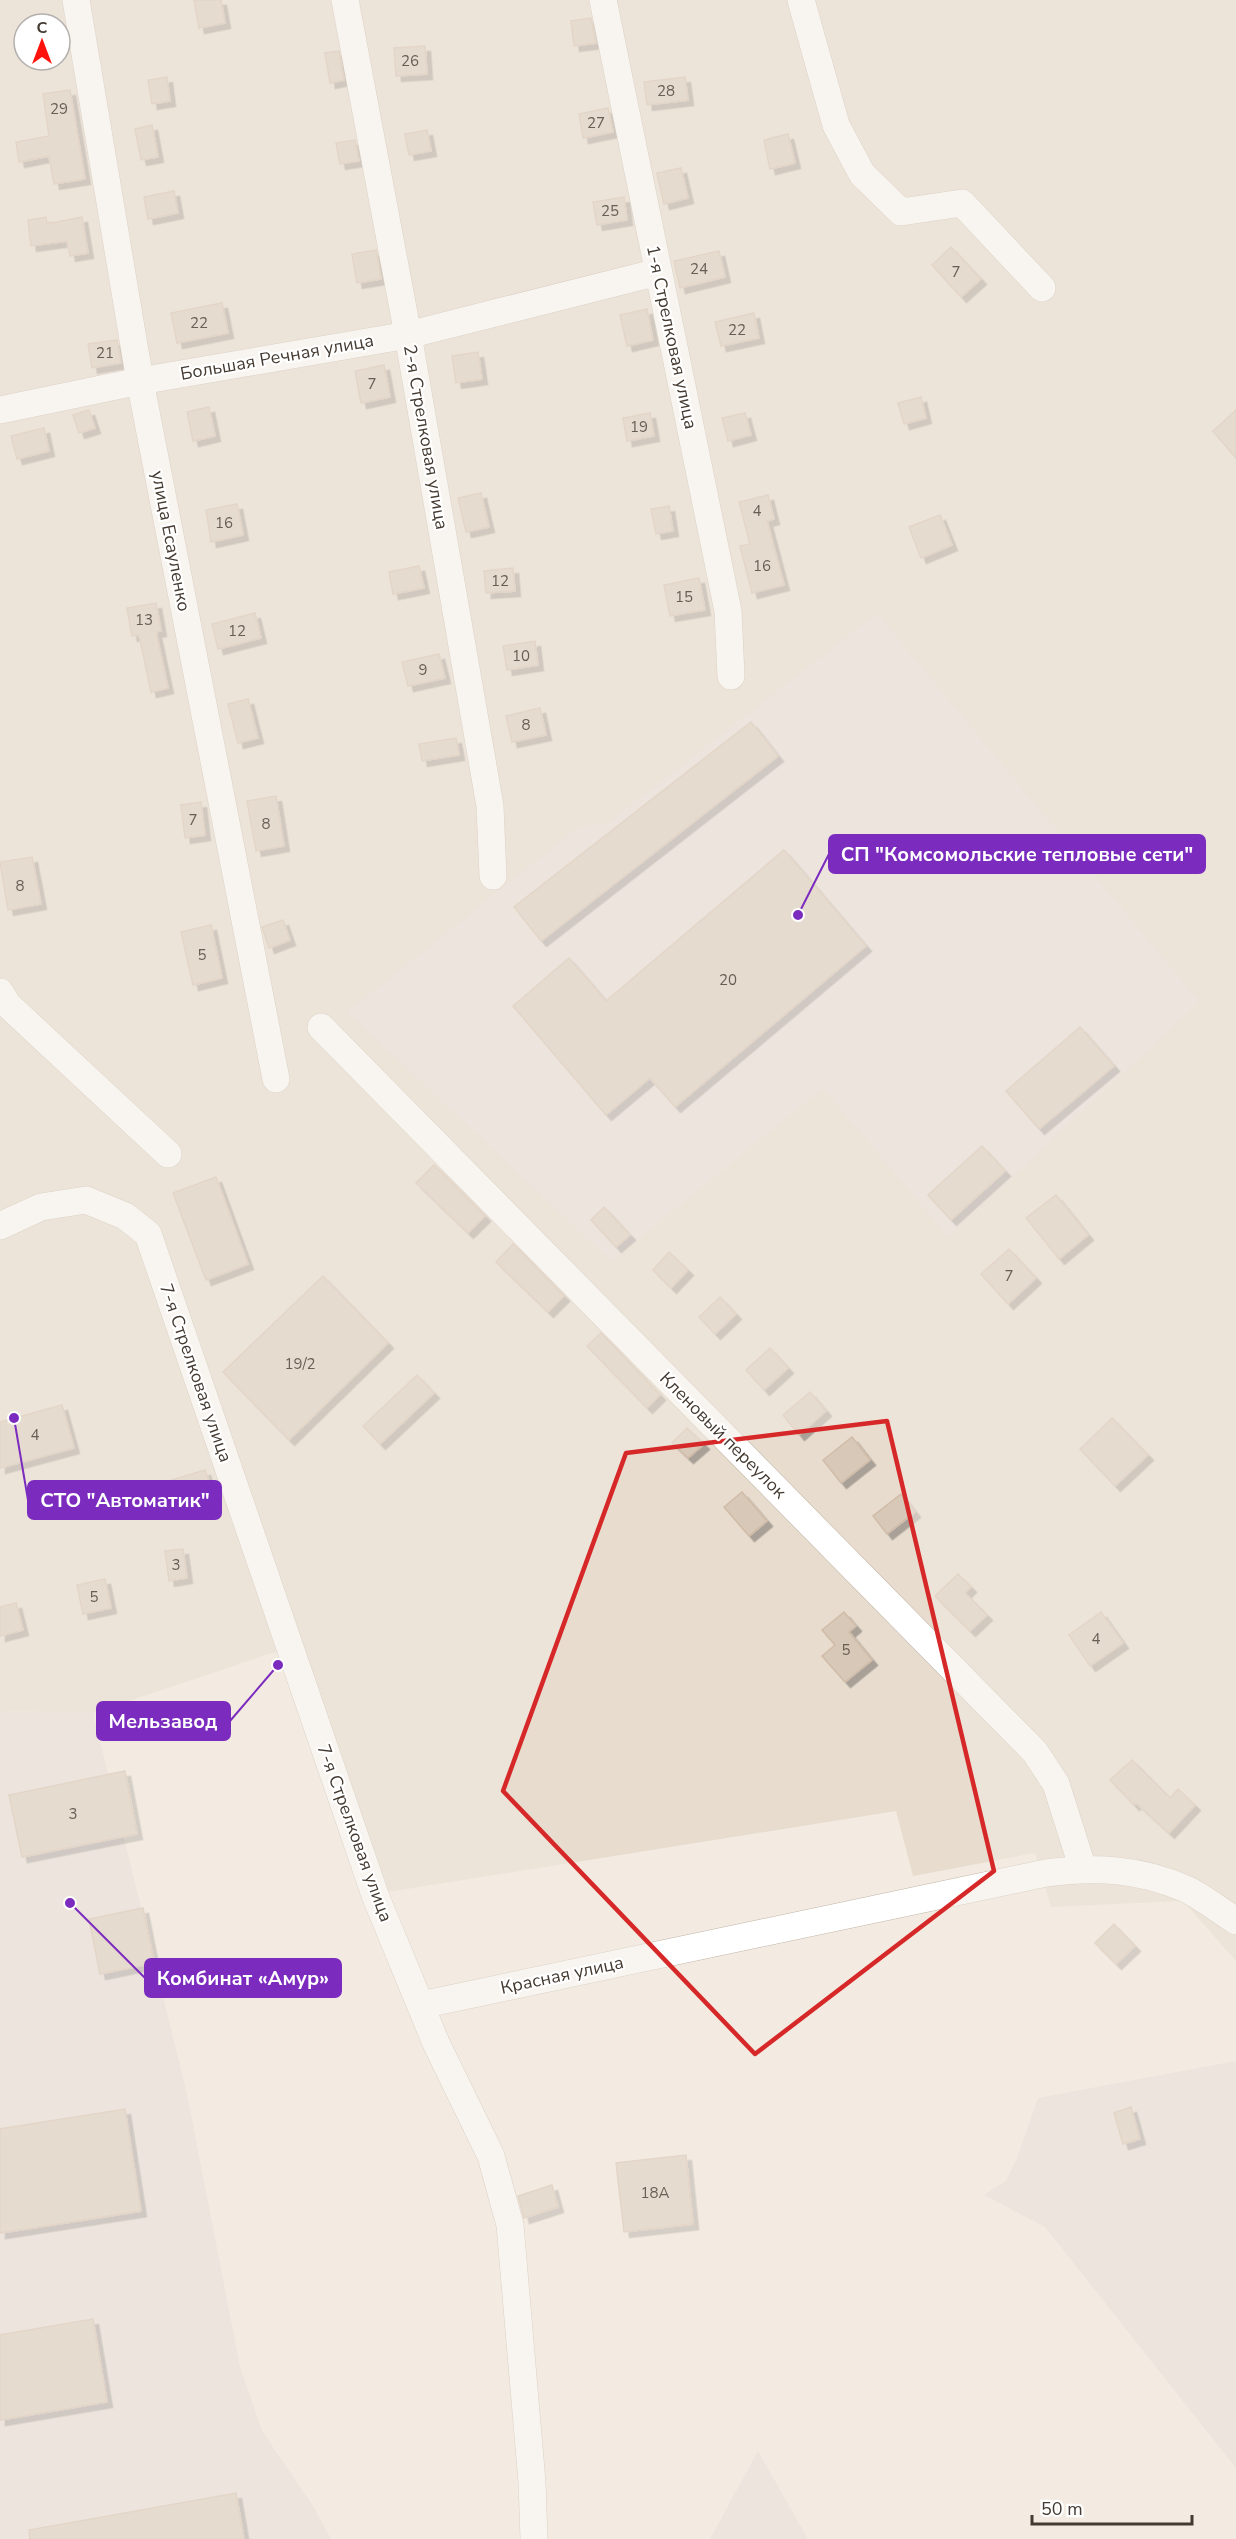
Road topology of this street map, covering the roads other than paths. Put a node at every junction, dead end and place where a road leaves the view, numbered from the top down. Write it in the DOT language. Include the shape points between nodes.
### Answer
graph roads {
  1 [pos="76,0"];
  2 [pos="345,0"];
  3 [pos="603,0"];
  4 [pos="801,0"];
  5 [pos="658,272"];
  6 [pos="1042,288"];
  7 [pos="408,335"];
  8 [pos="140,381"];
  9 [pos="0,410"];
  10 [pos="731,676"];
  11 [pos="493,876"];
  12 [pos="0,992"];
  13 [pos="321,1027"];
  14 [pos="276,1079"];
  15 [pos="168,1154"];
  16 [pos="0,1226"];
  17 [pos="1083,1869"];
  18 [pos="1236,1921"];
  19 [pos="421,2005"];
  20 [pos="534,2539"];
  1 -- 8 [label="street, улица Есауленко"];
  2 -- 7 [label="street, 2-я Стрелковая улица"];
  3 -- 5 [label="street, 1-я Стрелковая улица"];
  4 -- 6 [label="street" via="836,125 862,174 901,212 962,203"];
  5 -- 7 [label="street, Большая Речная улица"];
  5 -- 10 [label="street, 1-я Стрелковая улица" via="728,611"];
  7 -- 8 [label="street, Большая Речная улица"];
  7 -- 11 [label="street, 2-я Стрелковая улица" via="490,806"];
  8 -- 9 [label="street, Большая Речная улица"];
  8 -- 14 [label="street, улица Есауленко"];
  12 -- 15 [label="street" via="8,1005"];
  13 -- 17 [label="street, Кленовый переулок" via="1035,1752 1056,1784"];
  16 -- 19 [label="street, 7-я Стрелковая улица" via="41,1207 86,1200 125,1216 148,1234 375,1895"];
  17 -- 18 [label="street, Красная улица" via="1117,1869 1187,1889"];
  17 -- 19 [label="street, Красная улица" via="1046,1873"];
  19 -- 20 [label="street" via="491,2156 510,2225"];
}
